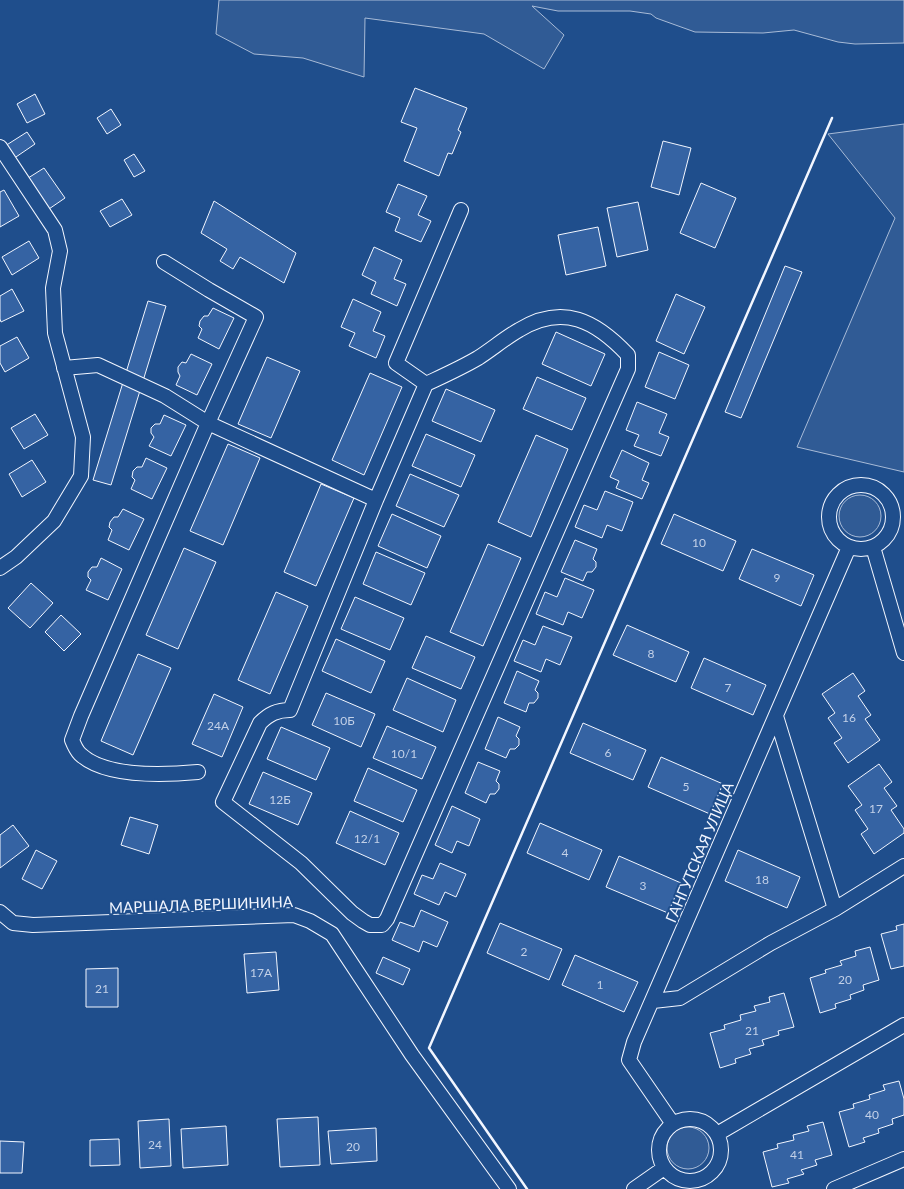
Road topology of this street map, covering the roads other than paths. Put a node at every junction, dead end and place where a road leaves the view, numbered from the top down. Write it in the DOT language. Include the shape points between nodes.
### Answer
graph roads {
  1 [pos="0,147"];
  2 [pos="461,210"];
  3 [pos="164,262"];
  4 [pos="64,368"];
  5 [pos="426,384"];
  6 [pos="208,423"];
  7 [pos="376,500"];
  8 [pos="849,547"];
  9 [pos="873,547"];
  10 [pos="0,568"];
  11 [pos="904,653"];
  12 [pos="776,716"];
  13 [pos="198,772"];
  14 [pos="904,866"];
  15 [pos="835,909"];
  16 [pos="0,912"];
  17 [pos="653,1001"];
  18 [pos="904,1025"];
  19 [pos="674,1124"];
  20 [pos="717,1134"];
  21 [pos="904,1159"];
  22 [pos="664,1168"];
  23 [pos="707,1176"];
  24 [pos="509,1189"];
  25 [pos="634,1189"];
  26 [pos="714,1189"];
  27 [pos="834,1189"];
  1 -- 4 [label="street" via="55,230 60,252 53,288 55,333"];
  2 -- 5 [label="street" via="396,362"];
  3 -- 6 [label="street" via="256,317"];
  4 -- 6 [label="street" via="98,365 165,396"];
  4 -- 10 [label="street" via="84,437 81,476 54,521"];
  5 -- 7 [label="street"];
  5 -- 7 [label="street" via="477,359 520,329 549,316 584,320 613,339 628,355 628,369 387,920 382,925 370,925 301,863 223,802 260,722 268,715 290,710"];
  6 -- 7 [label="street"];
  6 -- 13 [label="street" via="72,740 87,760 116,771"];
  8 -- 9 [label="street"];
  8 -- 9 [label="street" via="835,535 831,526 832,505 845,490 865,485 884,494 893,513 888,533"];
  8 -- 12 [label="street, ГАНГУТСКАЯ УЛИЦА"];
  9 -- 11 [label="street"];
  12 -- 15 [label="street"];
  12 -- 17 [label="street, ГАНГУТСКАЯ УЛИЦА"];
  14 -- 15 [label="street"];
  15 -- 17 [label="street" via="680,998"];
  16 -- 24 [label="street, МАРШАЛА ВЕРШИНИНА" via="13,923 33,925 285,915 310,921 332,934 412,1055"];
  17 -- 19 [label="street, ГАНГУТСКАЯ УЛИЦА" via="629,1060"];
  18 -- 20 [label="street"];
  19 -- 20 [label="street" via="682,1120 702,1121"];
  19 -- 22 [label="street" via="661,1139 660,1158"];
  20 -- 23 [label="street" via="721,1155 718,1165"];
  21 -- 27 [label="street"];
  22 -- 23 [label="street" via="672,1176 692,1182"];
  22 -- 25 [label="street"];
  23 -- 26 [label="street"];
}
